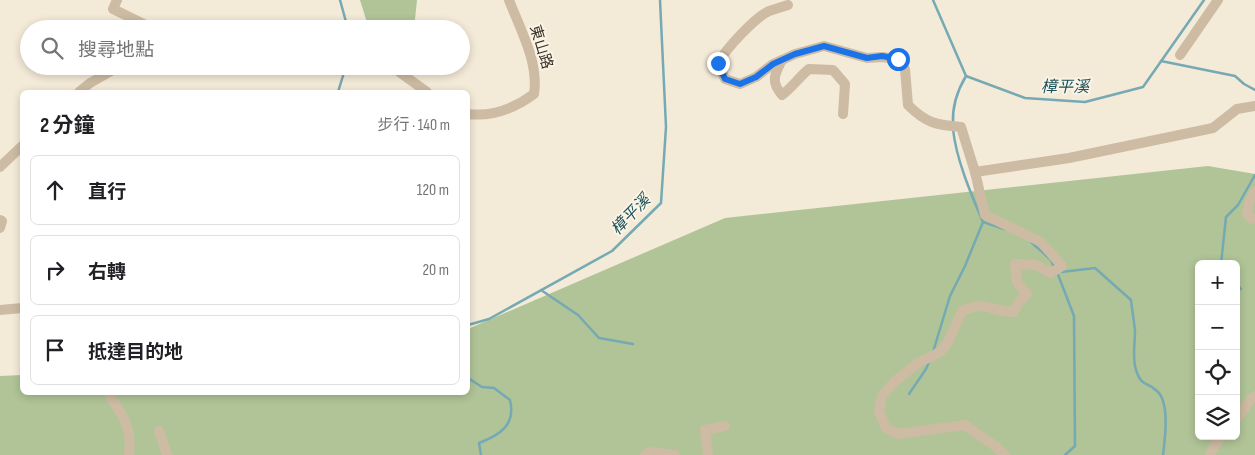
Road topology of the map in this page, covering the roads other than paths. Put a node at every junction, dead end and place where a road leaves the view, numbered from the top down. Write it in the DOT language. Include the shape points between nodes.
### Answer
graph roads {
  1 [pos="117,0"];
  2 [pos="509,0"];
  3 [pos="1218,0"];
  4 [pos="788,5"];
  5 [pos="136,20"];
  6 [pos="1180,55"];
  7 [pos="782,60"];
  8 [pos="104,75"];
  9 [pos="405,75"];
  10 [pos="81,90"];
  11 [pos="424,90"];
  12 [pos="1255,106"];
  13 [pos="470,114"];
  14 [pos="843,114"];
  15 [pos="20,148"];
  16 [pos="0,168"];
  17 [pos="975,172"];
  18 [pos="1255,191"];
  19 [pos="1255,218"];
  20 [pos="0,220"];
  21 [pos="0,228"];
  22 [pos="20,308"];
  23 [pos="0,310"];
  24 [pos="110,395"];
  25 [pos="1255,396"];
  26 [pos="1240,414"];
  27 [pos="724,426"];
  28 [pos="159,431"];
  29 [pos="1218,440"];
  30 [pos="129,455"];
  31 [pos="167,455"];
  32 [pos="645,455"];
  33 [pos="675,455"];
  34 [pos="708,455"];
  35 [pos="1005,455"];
  36 [pos="1210,455"];
  1 -- 5 [label="street" via="113,9"];
  2 -- 13 [label="street, 東山路" via="534,67 534,94 512,108"];
  3 -- 6 [label="street"];
  4 -- 7 [label="street" via="767,12 745,30 718,63 725,79 740,84"];
  7 -- 14 [label="street" via="774,76 776,88 782,95 809,69 833,70 845,84"];
  7 -- 17 [label="street" via="824,46 867,58 898,59 905,68 908,105 935,125 961,127"];
  8 -- 10 [label="street"];
  9 -- 11 [label="street"];
  12 -- 17 [label="street" via="1237,109 1213,128 1069,158"];
  15 -- 16 [label="street"];
  17 -- 35 [label="street" via="984,215 1041,242 1062,266 1051,273 1036,265 1015,264 1017,282 1027,294 1014,312 1000,312 976,305 962,311 947,344 894,382 882,396 879,411 886,428 898,434 966,425"];
  18 -- 19 [label="street" via="1247,214"];
  20 -- 21 [label="street"];
  22 -- 23 [label="street"];
  24 -- 30 [label="street" via="122,413 131,439"];
  25 -- 26 [label="street"];
  27 -- 34 [label="street" via="704,430"];
  28 -- 31 [label="street"];
  29 -- 36 [label="street"];
  32 -- 33 [label="street" via="649,452"];
}
